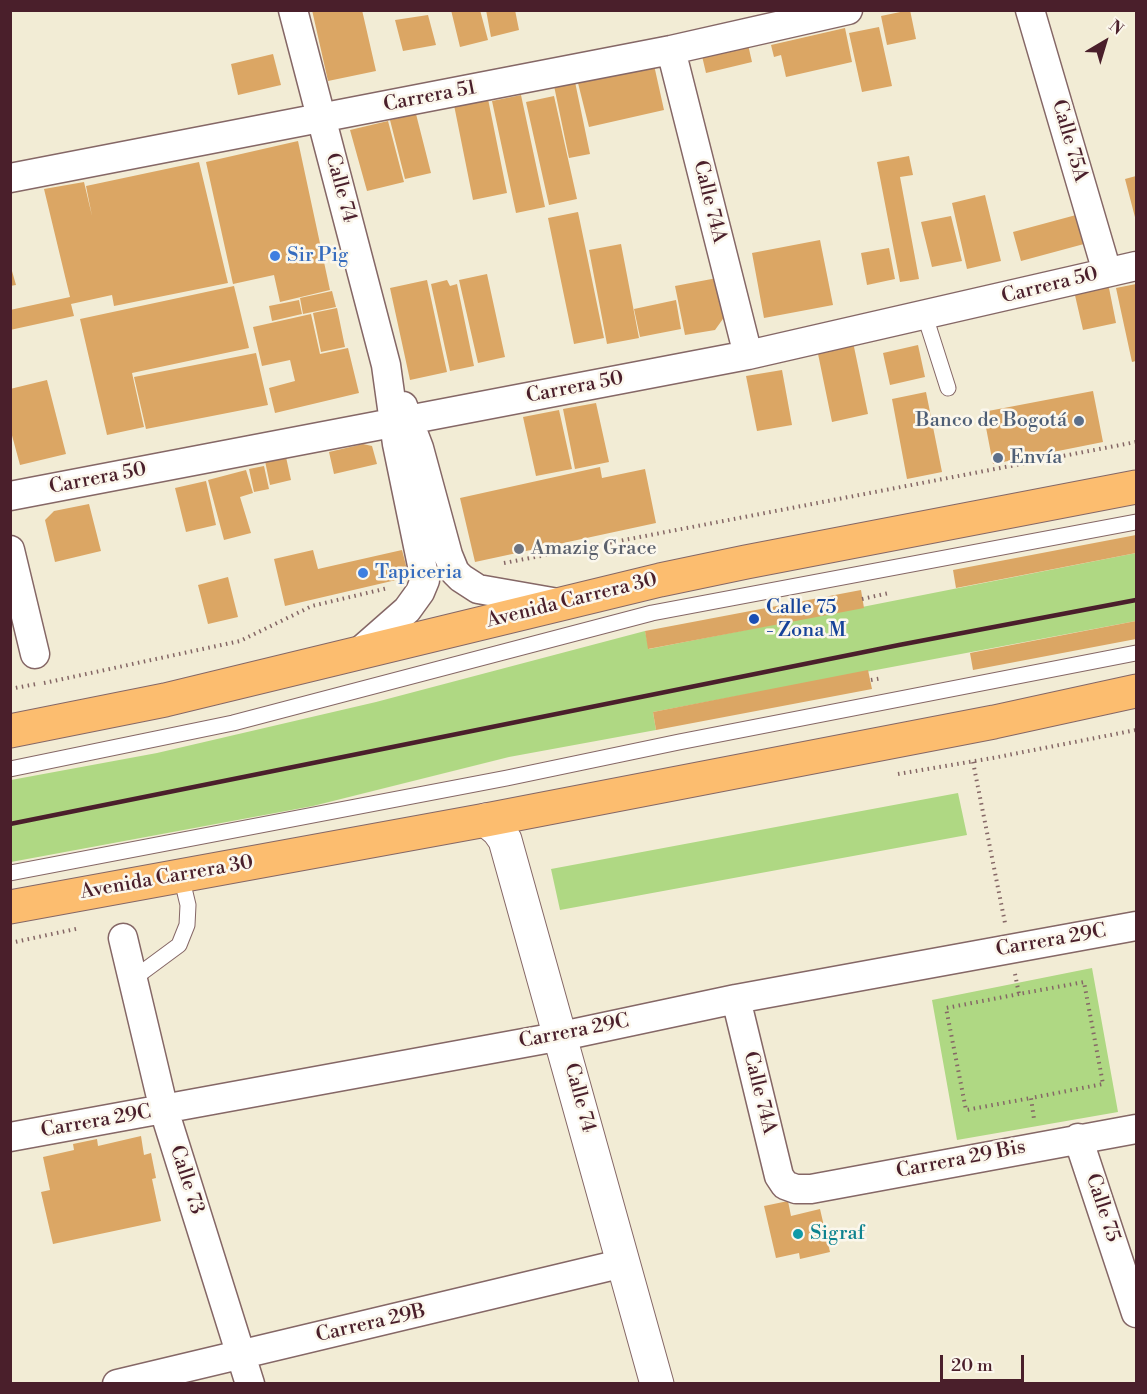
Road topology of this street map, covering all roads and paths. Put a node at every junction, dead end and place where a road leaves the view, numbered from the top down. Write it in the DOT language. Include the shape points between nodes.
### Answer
graph roads {
  1 [pos="293,10"];
  2 [pos="848,10"];
  3 [pos="1030,10"];
  4 [pos="670,50"];
  5 [pos="322,119"];
  6 [pos="10,178"];
  7 [pos="1137,266"];
  8 [pos="1107,272"];
  9 [pos="925,316"];
  10 [pos="748,355"];
  11 [pos="948,388"];
  12 [pos="401,420"];
  13 [pos="1137,442"];
  14 [pos="1137,487"];
  15 [pos="10,496"];
  16 [pos="1137,522"];
  17 [pos="10,550"];
  18 [pos="501,563"];
  19 [pos="425,579"];
  20 [pos="561,604"];
  21 [pos="358,653"];
  22 [pos="1137,653"];
  23 [pos="35,654"];
  24 [pos="43,683"];
  25 [pos="10,689"];
  26 [pos="1137,691"];
  27 [pos="53,723"];
  28 [pos="10,731"];
  29 [pos="10,769"];
  30 [pos="486,820"];
  31 [pos="10,873"];
  32 [pos="181,876"];
  33 [pos="10,907"];
  34 [pos="1137,926"];
  35 [pos="86,927"];
  36 [pos="123,939"];
  37 [pos="10,943"];
  38 [pos="133,979"];
  39 [pos="1019,994"];
  40 [pos="736,999"];
  41 [pos="562,1036"];
  42 [pos="1031,1098"];
  43 [pos="164,1110"];
  44 [pos="1137,1129"];
  45 [pos="10,1137"];
  46 [pos="1078,1138"];
  47 [pos="785,1185"];
  48 [pos="624,1263"];
  49 [pos="1137,1313"];
  50 [pos="241,1354"];
  51 [pos="117,1383"];
  52 [pos="249,1383"];
  53 [pos="657,1383"];
  1 -- 5 [label="street, Calle 74"];
  2 -- 4 [label="street, Carrera 51"];
  3 -- 8 [label="street, Calle 75A"];
  4 -- 5 [label="street, Carrera 51"];
  4 -- 10 [label="street, Calle 74A"];
  5 -- 6 [label="street, Carrera 51"];
  5 -- 12 [label="street, Calle 74"];
  7 -- 8 [label="street, Carrera 50"];
  8 -- 9 [label="street, Carrera 50"];
  9 -- 10 [label="street, Carrera 50"];
  9 -- 11 [label="lane"];
  10 -- 12 [label="street, Carrera 50"];
  12 -- 15 [label="street, Carrera 50"];
  12 -- 19 [label="street, Calle 74"];
  12 -- 20 [label="street, Calle 74" via="419,448 455,572 478,589"];
  13 -- 18 [label="path"];
  14 -- 20 [label="highway, Avenida Carrera 30" via="746,562"];
  16 -- 29 [label="lane" via="652,613 233,723"];
  17 -- 23 [label="street"];
  19 -- 21 [label="street" via="407,610"];
  19 -- 24 [label="path" via="312,606 240,641"];
  20 -- 21 [label="highway, Avenida Carrera 30"];
  21 -- 27 [label="highway, Avenida Carrera 30"];
  22 -- 31 [label="lane"];
  23 -- 24 [label="path"];
  24 -- 25 [label="path"];
  24 -- 27 [label="path"];
  26 -- 30 [label="highway, Avenida Carrera 30" via="994,723"];
  27 -- 28 [label="highway, Avenida Carrera 30"];
  30 -- 32 [label="highway, Avenida Carrera 30"];
  30 -- 41 [label="street, Calle 74" via="505,840"];
  32 -- 33 [label="highway, Avenida Carrera 30"];
  32 -- 38 [label="lane" via="188,905 187,926 179,945"];
  34 -- 40 [label="street, Carrera 29C"];
  35 -- 37 [label="path"];
  36 -- 38 [label="street, Calle 73"];
  38 -- 43 [label="street, Calle 73"];
  39 -- 42 [label="path" via="946,1008 966,1110"];
  40 -- 41 [label="street, Carrera 29C"];
  40 -- 47 [label="street, Calle 74A" via="779,1176"];
  41 -- 43 [label="street, Carrera 29C"];
  41 -- 48 [label="street, Calle 74"];
  43 -- 45 [label="street, Carrera 29C"];
  43 -- 50 [label="street, Calle 73"];
  44 -- 46 [label="street, Carrera 29 Bis"];
  46 -- 47 [label="street, Carrera 29 Bis" via="811,1189"];
  46 -- 49 [label="street, Calle 75"];
  48 -- 50 [label="street, Carrera 29B"];
  48 -- 53 [label="street, Calle 74"];
  50 -- 51 [label="street, Carrera 29B"];
  50 -- 52 [label="street, Calle 73"];
}
